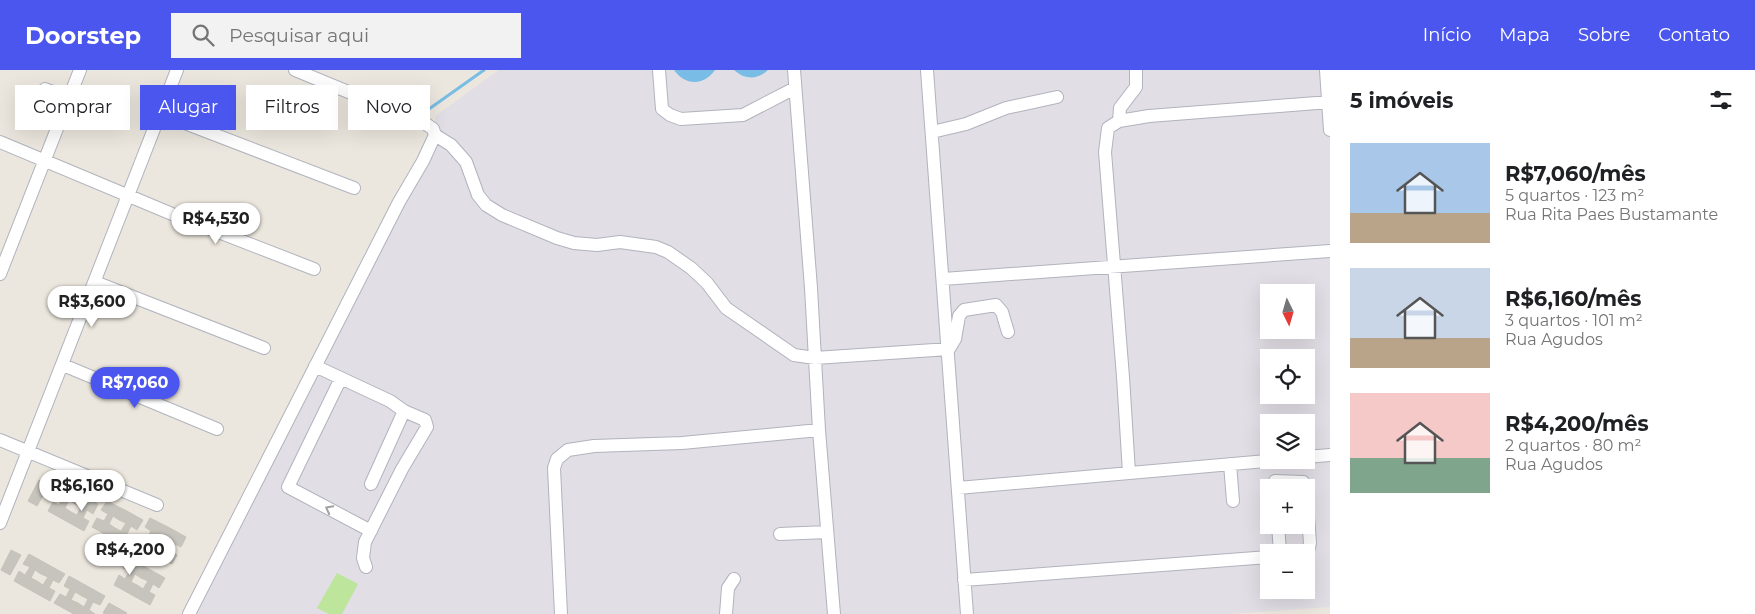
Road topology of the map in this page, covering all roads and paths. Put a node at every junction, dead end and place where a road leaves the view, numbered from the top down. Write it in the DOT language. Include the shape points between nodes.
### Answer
graph roads {
  1 [pos="80,70"];
  2 [pos="178,70"];
  3 [pos="295,70"];
  4 [pos="659,70"];
  5 [pos="794,70"];
  6 [pos="927,70"];
  7 [pos="1136,70"];
  8 [pos="1326,70"];
  9 [pos="74,85"];
  10 [pos="172,85"];
  11 [pos="795,88"];
  12 [pos="1057,97"];
  13 [pos="1329,102"];
  14 [pos="1119,120"];
  15 [pos="57,130"];
  16 [pos="154,130"];
  17 [pos="202,130"];
  18 [pos="1330,130"];
  19 [pos="932,132"];
  20 [pos="435,135"];
  21 [pos="0,142"];
  22 [pos="45,160"];
  23 [pos="354,188"];
  24 [pos="129,195"];
  25 [pos="1330,251"];
  26 [pos="1115,266"];
  27 [pos="314,268"];
  28 [pos="0,274"];
  29 [pos="943,278"];
  30 [pos="94,282"];
  31 [pos="1008,332"];
  32 [pos="264,348"];
  33 [pos="949,349"];
  34 [pos="815,358"];
  35 [pos="63,365"];
  36 [pos="315,366"];
  37 [pos="340,378"];
  38 [pos="404,411"];
  39 [pos="217,429"];
  40 [pos="819,430"];
  41 [pos="0,440"];
  42 [pos="29,452"];
  43 [pos="1330,455"];
  44 [pos="1315,456"];
  45 [pos="384,457"];
  46 [pos="1260,461"];
  47 [pos="1230,464"];
  48 [pos="402,469"];
  49 [pos="1129,473"];
  50 [pos="372,484"];
  51 [pos="958,488"];
  52 [pos="1233,501"];
  53 [pos="157,505"];
  54 [pos="0,523"];
  55 [pos="371,531"];
  56 [pos="827,532"];
  57 [pos="780,534"];
  58 [pos="1260,558"];
  59 [pos="366,567"];
  60 [pos="734,579"];
  61 [pos="964,580"];
  62 [pos="189,614"];
  63 [pos="561,614"];
  64 [pos="726,614"];
  65 [pos="834,614"];
  66 [pos="967,614"];
  1 -- 9 [label="street"];
  2 -- 10 [label="street"];
  3 -- 20 [label="street" via="426,124"];
  4 -- 11 [label="street" via="662,109 681,119 743,115"];
  5 -- 11 [label="street"];
  6 -- 19 [label="street"];
  7 -- 14 [label="street" via="1136,87 1120,108"];
  8 -- 13 [label="street"];
  11 -- 34 [label="street"];
  12 -- 19 [label="street" via="1006,108 966,124"];
  13 -- 14 [label="street"];
  13 -- 18 [label="street"];
  14 -- 26 [label="street" via="1108,128 1105,152"];
  15 -- 22 [label="street"];
  16 -- 24 [label="street"];
  17 -- 23 [label="street"];
  19 -- 29 [label="street"];
  20 -- 34 [label="street" via="451,145 466,162 478,195 486,205 502,215 574,243 620,242 668,252 707,283 726,308 794,355"];
  20 -- 36 [label="street"];
  21 -- 22 [label="street"];
  22 -- 24 [label="street"];
  22 -- 28 [label="street"];
  24 -- 27 [label="street"];
  24 -- 30 [label="street"];
  25 -- 26 [label="street"];
  26 -- 29 [label="street"];
  26 -- 49 [label="street"];
  29 -- 33 [label="street"];
  30 -- 32 [label="street"];
  30 -- 35 [label="street"];
  31 -- 33 [label="street" via="1002,312 996,305 964,310 959,316 955,339"];
  33 -- 34 [label="street"];
  33 -- 51 [label="street"];
  34 -- 40 [label="street"];
  35 -- 39 [label="street"];
  35 -- 42 [label="street"];
  36 -- 37 [label="street"];
  36 -- 62 [label="street"];
  37 -- 38 [label="street"];
  55 -- 37 [label="street, one-way" via="288,487"];
  38 -- 45 [label="street"];
  38 -- 48 [label="street" via="425,420 427,426"];
  40 -- 56 [label="street"];
  40 -- 63 [label="street" via="568,450 557,459 554,468"];
  41 -- 42 [label="street"];
  42 -- 53 [label="street"];
  42 -- 54 [label="street"];
  43 -- 44 [label="street"];
  45 -- 48 [label="street"];
  45 -- 50 [label="street"];
  46 -- 47 [label="street"];
  47 -- 49 [label="street"];
  47 -- 52 [label="street"];
  48 -- 55 [label="street"];
  49 -- 51 [label="street"];
  51 -- 61 [label="street"];
  55 -- 59 [label="street" via="363,552"];
  56 -- 57 [label="street"];
  56 -- 65 [label="street"];
  58 -- 61 [label="street"];
  60 -- 64 [label="street" via="728,588"];
  61 -- 66 [label="street"];
}
